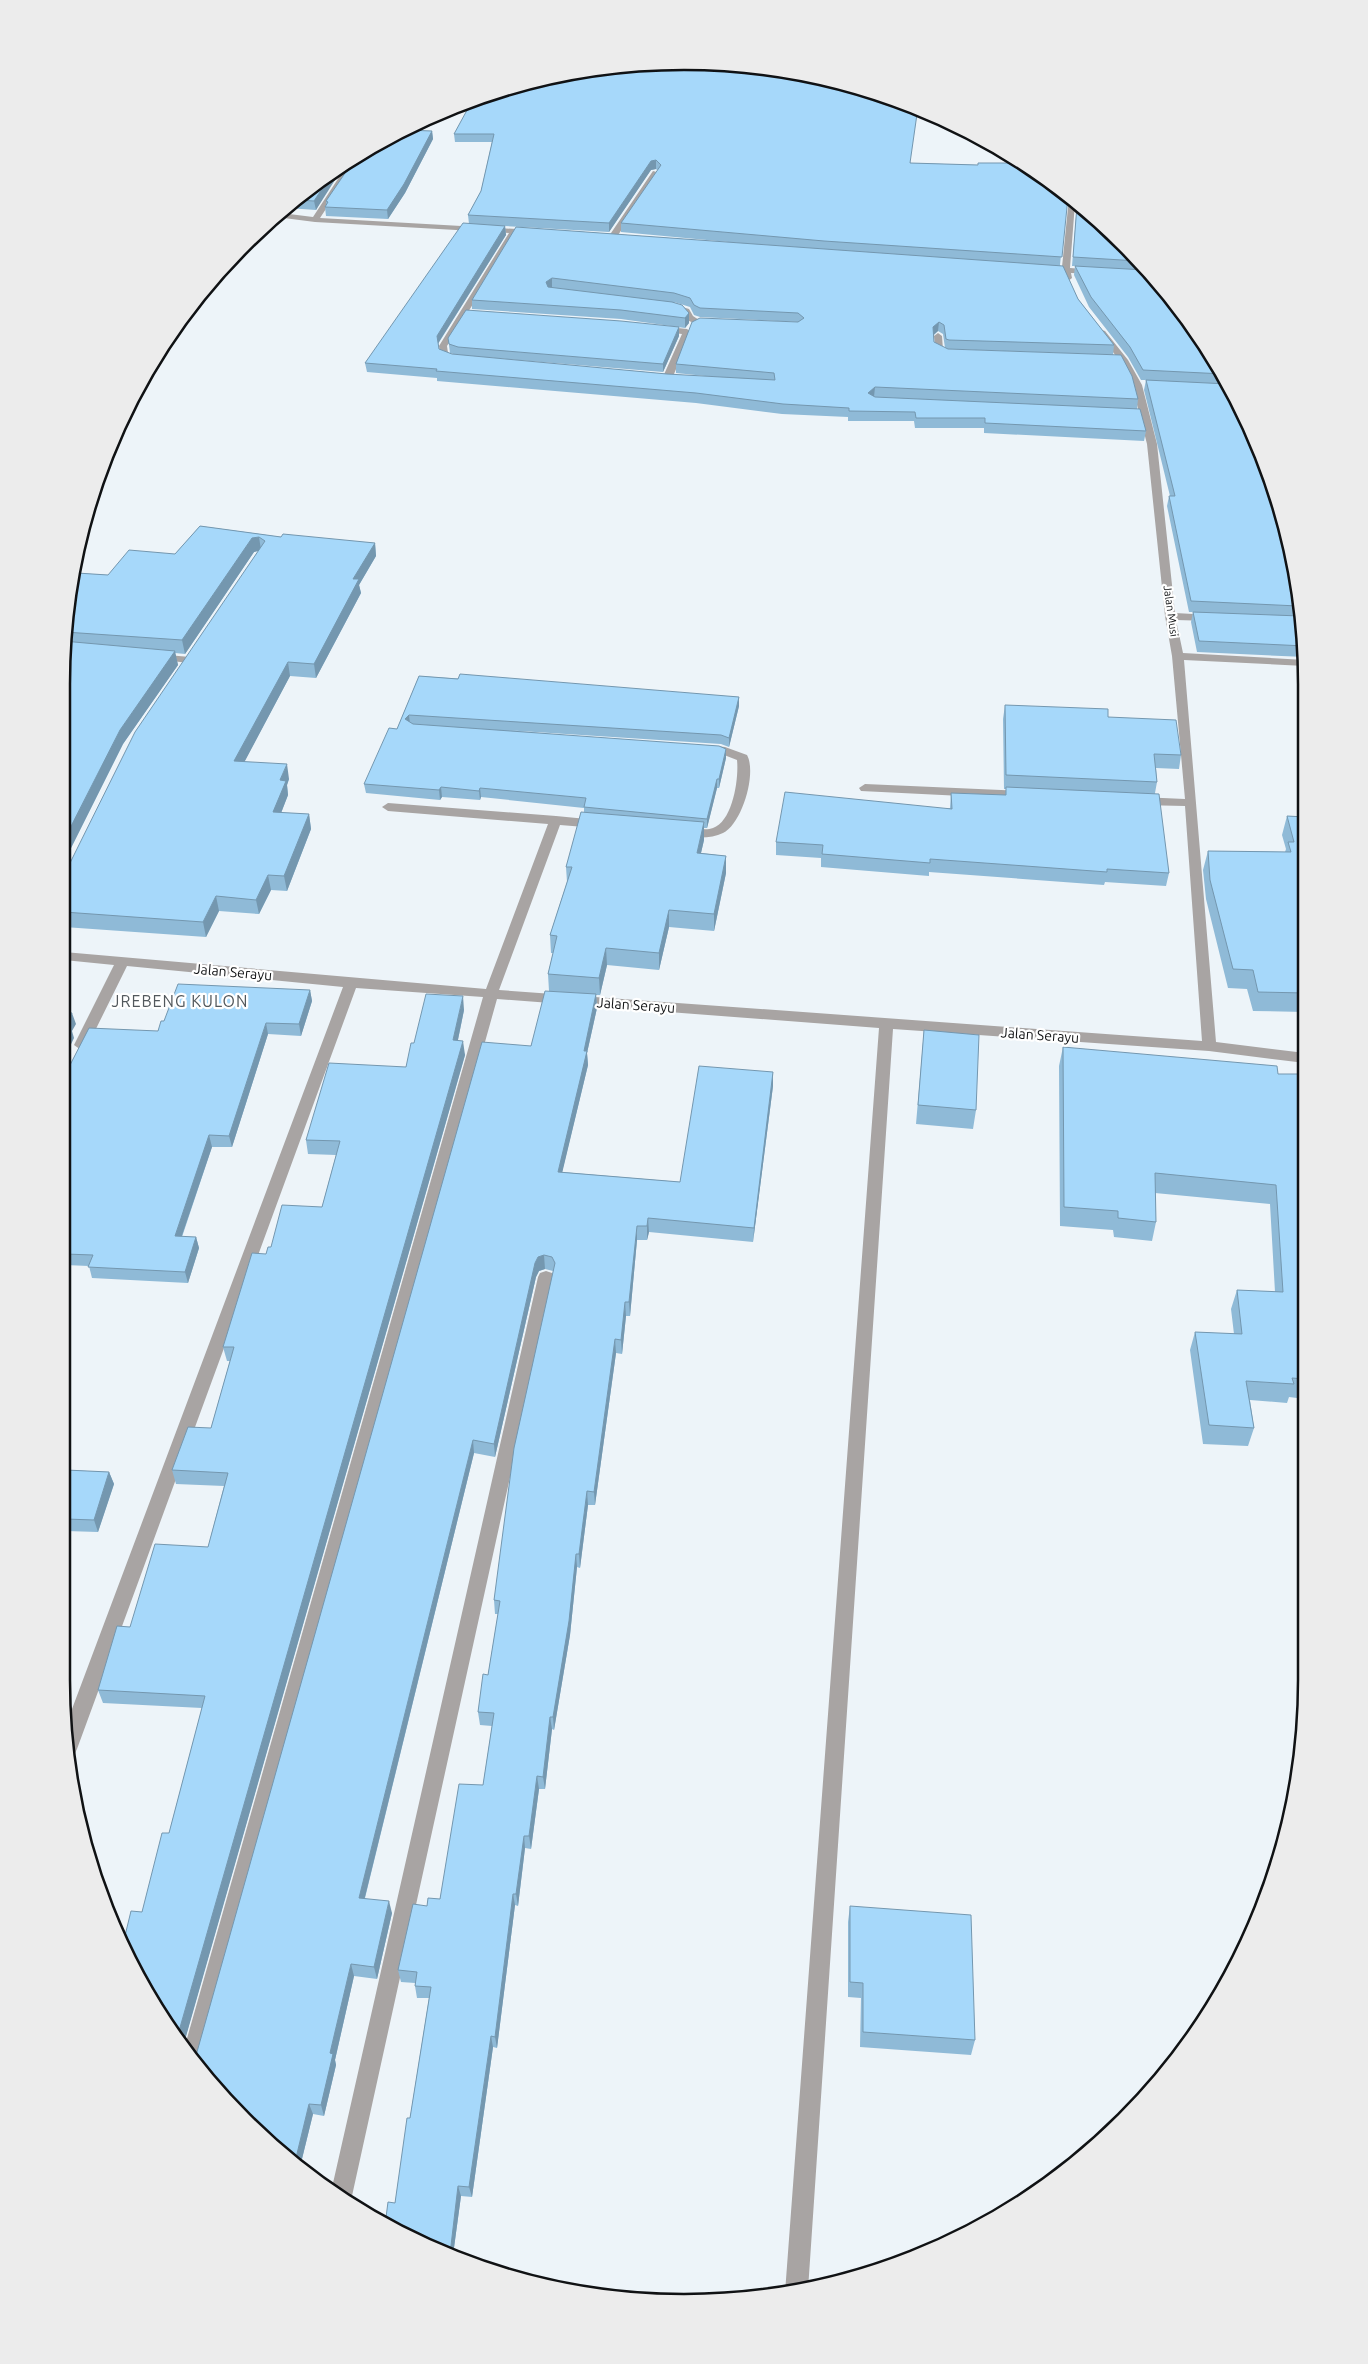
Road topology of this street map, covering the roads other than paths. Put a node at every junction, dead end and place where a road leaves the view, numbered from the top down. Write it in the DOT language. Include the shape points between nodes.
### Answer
graph roads {
  1 [pos="347,170"];
  2 [pos="656,173"];
  3 [pos="1070,207"];
  4 [pos="286,216"];
  5 [pos="315,220"];
  6 [pos="514,231"];
  7 [pos="544,232"];
  8 [pos="603,236"];
  9 [pos="1037,268"];
  10 [pos="1066,270"];
  11 [pos="1103,272"];
  12 [pos="1071,288"];
  13 [pos="664,306"];
  14 [pos="462,313"];
  15 [pos="472,314"];
  16 [pos="1092,321"];
  17 [pos="645,327"];
  18 [pos="687,332"];
  19 [pos="938,336"];
  20 [pos="957,354"];
  21 [pos="466,361"];
  22 [pos="667,379"];
  23 [pos="1170,616"];
  24 [pos="1226,619"];
  25 [pos="141,656"];
  26 [pos="1178,656"];
  27 [pos="1297,663"];
  28 [pos="179,675"];
  29 [pos="692,748"];
  30 [pos="865,788"];
  31 [pos="1033,796"];
  32 [pos="1132,800"];
  33 [pos="1191,803"];
  34 [pos="388,807"];
  35 [pos="556,820"];
  36 [pos="612,825"];
  37 [pos="677,831"];
  38 [pos="70,957"];
  39 [pos="123,962"];
  40 [pos="351,983"];
  41 [pos="492,994"];
  42 [pos="886,1024"];
  43 [pos="1209,1046"];
  44 [pos="1298,1057"];
  45 [pos="73,1059"];
  46 [pos="546,1277"];
  47 [pos="72,1734"];
  48 [pos="195,2051"];
  49 [pos="343,2191"];
  50 [pos="797,2283"];
  1 -- 5 [label="street"];
  2 -- 8 [label="street" via="618,236"];
  3 -- 10 [label="street"];
  4 -- 5 [label="street"];
  5 -- 6 [label="street"];
  6 -- 7 [label="street"];
  6 -- 14 [label="street"];
  9 -- 10 [label="street"];
  10 -- 11 [label="street"];
  10 -- 12 [label="street"];
  13 -- 18 [label="street" via="686,311 690,318 702,323"];
  14 -- 15 [label="street"];
  14 -- 21 [label="street" via="442,346 444,355"];
  16 -- 23 [label="street, Jalan Musi" via="1142,386 1141,414 1152,444"];
  17 -- 18 [label="street"];
  18 -- 22 [label="street"];
  19 -- 20 [label="street" via="942,353"];
  23 -- 24 [label="street"];
  23 -- 26 [label="street, Jalan Musi"];
  25 -- 28 [label="street" via="192,656"];
  26 -- 27 [label="street"];
  26 -- 33 [label="street, Jalan Musi"];
  29 -- 37 [label="street" via="721,750 743,758 741,792 730,821 721,829 708,834"];
  30 -- 31 [label="street"];
  32 -- 33 [label="street"];
  33 -- 43 [label="street, Jalan Musi"];
  34 -- 35 [label="street"];
  35 -- 36 [label="street"];
  35 -- 41 [label="street"];
  38 -- 39 [label="street, Jalan Serayu"];
  39 -- 40 [label="street, Jalan Serayu"];
  39 -- 45 [label="street"];
  40 -- 41 [label="street, Jalan Serayu"];
  40 -- 47 [label="street"];
  41 -- 42 [label="street, Jalan Serayu"];
  41 -- 48 [label="street"];
  42 -- 43 [label="street, Jalan Serayu"];
  42 -- 50 [label="street"];
  43 -- 44 [label="street, Jalan Serayu"];
  46 -- 49 [label="street"];
}
